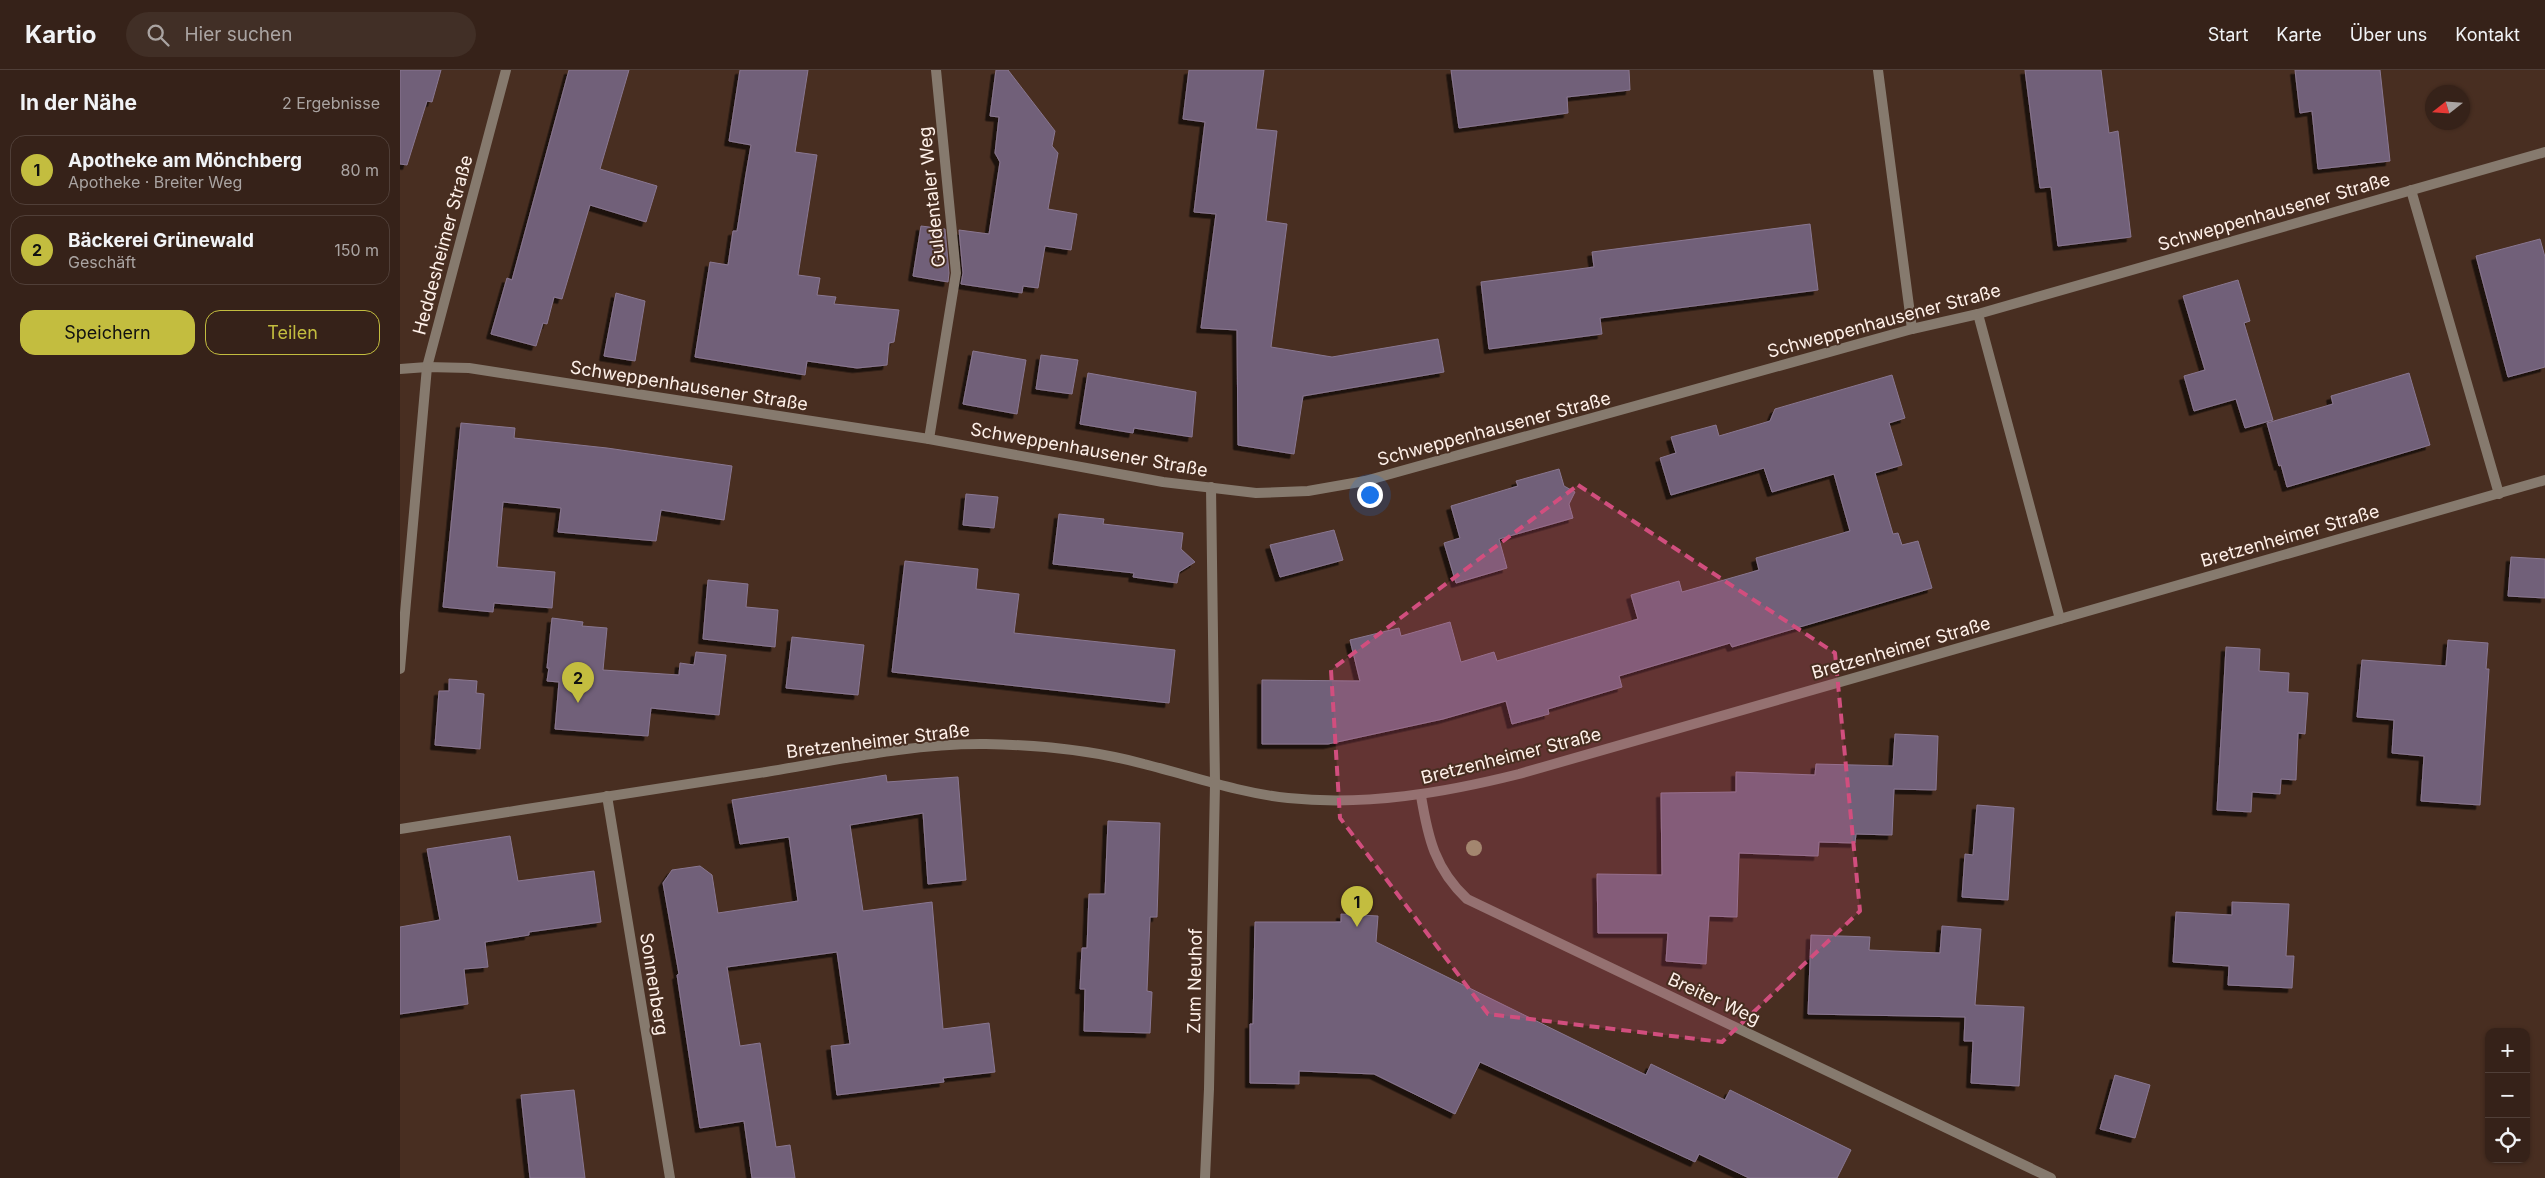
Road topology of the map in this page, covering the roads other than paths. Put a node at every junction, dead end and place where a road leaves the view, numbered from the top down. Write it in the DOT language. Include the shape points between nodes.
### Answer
graph roads {
  1 [pos="506,70"];
  2 [pos="936,70"];
  3 [pos="1878,70"];
  4 [pos="2545,152"];
  5 [pos="2411,190"];
  6 [pos="1978,314"];
  7 [pos="1912,329"];
  8 [pos="427,367"];
  9 [pos="400,369"];
  10 [pos="929,439"];
  11 [pos="2545,480"];
  12 [pos="1211,487"];
  13 [pos="2499,494"];
  14 [pos="2060,619"];
  15 [pos="400,669"];
  16 [pos="1215,784"];
  17 [pos="607,796"];
  18 [pos="1421,796"];
  19 [pos="400,829"];
  20 [pos="670,1178"];
  21 [pos="1205,1178"];
  22 [pos="2052,1178"];
  1 -- 8 [label="street, Heddesheimer Straße"];
  2 -- 10 [label="street, Guldentaler Weg" via="956,273"];
  3 -- 7 [label="street"];
  4 -- 5 [label="street, Schweppenhausener Straße"];
  5 -- 6 [label="street, Schweppenhausener Straße"];
  5 -- 13 [label="street"];
  6 -- 7 [label="street, Schweppenhausener Straße"];
  6 -- 14 [label="street"];
  7 -- 12 [label="street, Schweppenhausener Straße" via="1365,481 1308,491 1256,492"];
  8 -- 9 [label="street, Schweppenhausener Straße"];
  8 -- 10 [label="street, Schweppenhausener Straße" via="469,368"];
  8 -- 15 [label="street, Heddesheimer Straße"];
  10 -- 12 [label="street, Schweppenhausener Straße" via="1163,482"];
  11 -- 13 [label="street, Bretzenheimer Straße"];
  12 -- 16 [label="street, Zum Neuhof"];
  13 -- 14 [label="street, Bretzenheimer Straße"];
  14 -- 18 [label="street, Bretzenheimer Straße" via="1519,774"];
  16 -- 17 [label="street, Bretzenheimer Straße" via="1094,752 969,744"];
  16 -- 18 [label="street, Bretzenheimer Straße" via="1288,798 1350,800"];
  16 -- 21 [label="street, Zum Neuhof" via="1210,1089"];
  17 -- 19 [label="street, Bretzenheimer Straße"];
  17 -- 20 [label="street, Sonnenberg"];
  18 -- 22 [label="street, Breiter Weg" via="1429,838 1438,863 1450,884 1466,899"];
}
